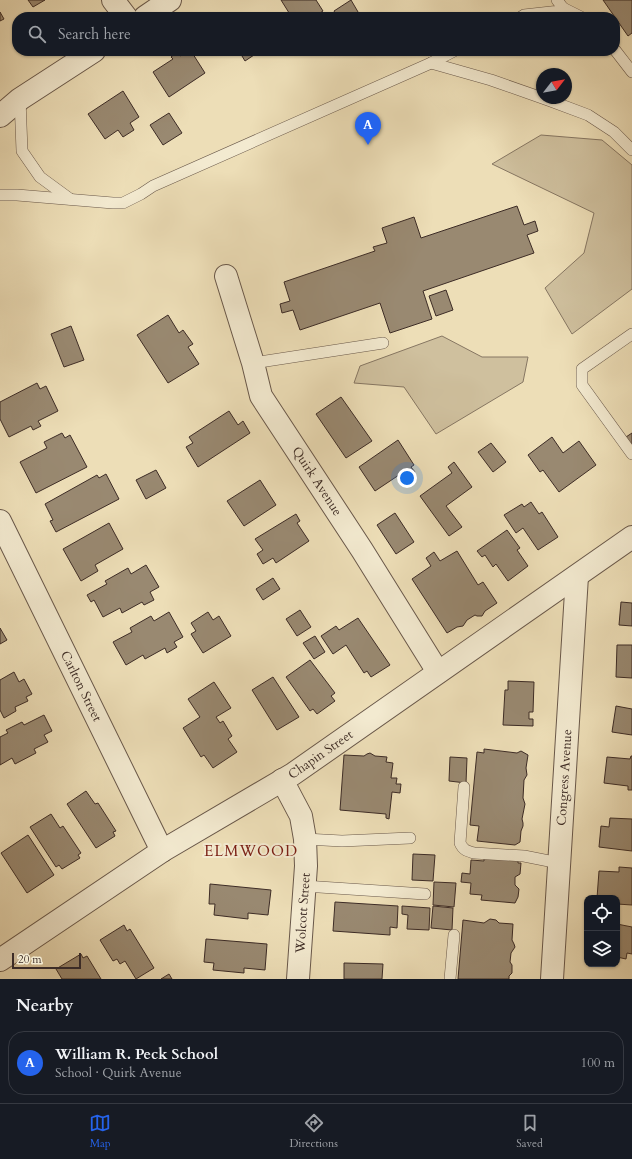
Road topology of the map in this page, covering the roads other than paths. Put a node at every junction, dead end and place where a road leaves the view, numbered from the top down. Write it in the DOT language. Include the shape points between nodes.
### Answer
graph roads {
  1 [pos="113,0"];
  2 [pos="170,0"];
  3 [pos="560,4"];
  4 [pos="122,12"];
  5 [pos="152,12"];
  6 [pos="553,12"];
  7 [pos="573,12"];
  8 [pos="86,56"];
  9 [pos="444,56"];
  10 [pos="620,56"];
  11 [pos="431,63"];
  12 [pos="632,72"];
  13 [pos="20,99"];
  14 [pos="0,116"];
  15 [pos="632,150"];
  16 [pos="0,195"];
  17 [pos="71,199"];
  18 [pos="226,276"];
  19 [pos="632,334"];
  20 [pos="383,343"];
  21 [pos="253,363"];
  22 [pos="632,454"];
  23 [pos="0,521"];
  24 [pos="632,537"];
  25 [pos="576,576"];
  26 [pos="438,672"];
  27 [pos="282,780"];
  28 [pos="464,788"];
  29 [pos="410,838"];
  30 [pos="305,839"];
  31 [pos="162,851"];
  32 [pos="559,863"];
  33 [pos="304,886"];
  34 [pos="425,894"];
  35 [pos="454,935"];
  36 [pos="0,960"];
  37 [pos="298,979"];
  38 [pos="450,979"];
  39 [pos="552,979"];
  1 -- 4 [label="street"];
  2 -- 5 [label="street"];
  3 -- 6 [label="lane" via="560,11"];
  3 -- 7 [label="lane"];
  8 -- 13 [label="street"];
  9 -- 11 [label="lane"];
  10 -- 12 [label="lane"];
  11 -- 15 [label="lane" via="491,80 588,115 614,132"];
  11 -- 17 [label="lane" via="153,186 123,202"];
  13 -- 14 [label="street"];
  13 -- 17 [label="lane" via="22,151 40,177"];
  16 -- 17 [label="lane"];
  18 -- 21 [label="street, Quirk Avenue"];
  19 -- 22 [label="lane" via="582,369 582,385"];
  20 -- 21 [label="lane"];
  21 -- 26 [label="street, Quirk Avenue" via="261,396"];
  23 -- 31 [label="street, Carlton Street"];
  24 -- 25 [label="street, Chapin Street"];
  25 -- 26 [label="street, Chapin Street"];
  25 -- 32 [label="street, Congress Avenue"];
  26 -- 27 [label="street, Chapin Street"];
  27 -- 30 [label="street, Wolcott Street" via="301,816"];
  27 -- 31 [label="street, Chapin Street"];
  28 -- 32 [label="lane" via="460,843 462,848 474,853 524,856"];
  29 -- 30 [label="lane" via="342,841"];
  30 -- 33 [label="street, Wolcott Street"];
  31 -- 36 [label="street, Chapin Street"];
  32 -- 39 [label="street, Congress Avenue"];
  33 -- 34 [label="lane"];
  33 -- 37 [label="street, Wolcott Street"];
  35 -- 38 [label="lane"];
}
